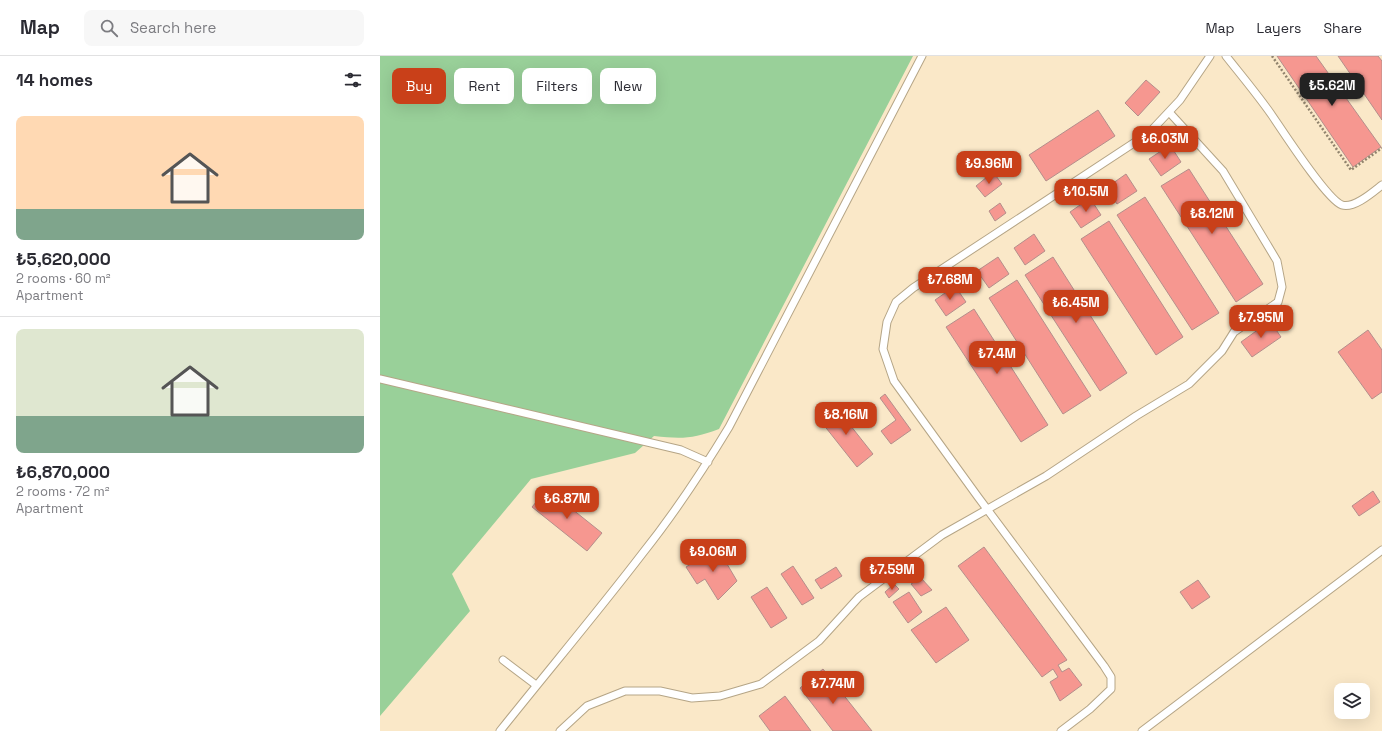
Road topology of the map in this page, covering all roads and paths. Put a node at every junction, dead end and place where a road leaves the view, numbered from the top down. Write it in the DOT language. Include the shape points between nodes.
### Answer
graph roads {
  1 [pos="922,56"];
  2 [pos="1210,56"];
  3 [pos="1226,56"];
  4 [pos="1272,56"];
  5 [pos="1169,112"];
  6 [pos="1382,148"];
  7 [pos="1382,185"];
  8 [pos="380,379"];
  9 [pos="708,462"];
  10 [pos="988,510"];
  11 [pos="1381,552"];
  12 [pos="503,660"];
  13 [pos="536,685"];
  14 [pos="500,731"];
  15 [pos="560,731"];
  16 [pos="1061,731"];
  17 [pos="1142,731"];
  1 -- 9 [label="lane" via="730,426"];
  2 -- 5 [label="lane"];
  3 -- 7 [label="lane" via="1334,200 1342,205 1350,205"];
  4 -- 6 [label="path" via="1351,170"];
  5 -- 10 [label="lane" via="1149,133 913,288 896,302 887,322 883,349 894,381"];
  5 -- 10 [label="lane" via="1223,171 1277,261 1282,287 1278,302 1234,332 1222,351 1189,384"];
  8 -- 9 [label="lane" via="681,450"];
  9 -- 13 [label="lane" via="643,554"];
  10 -- 15 [label="lane" via="942,535 859,597 819,641 761,684 720,696 692,698 660,691 625,691 587,706"];
  10 -- 16 [label="lane" via="1111,677 1111,690"];
  11 -- 17 [label="lane"];
  12 -- 13 [label="lane"];
  13 -- 14 [label="lane"];
}
